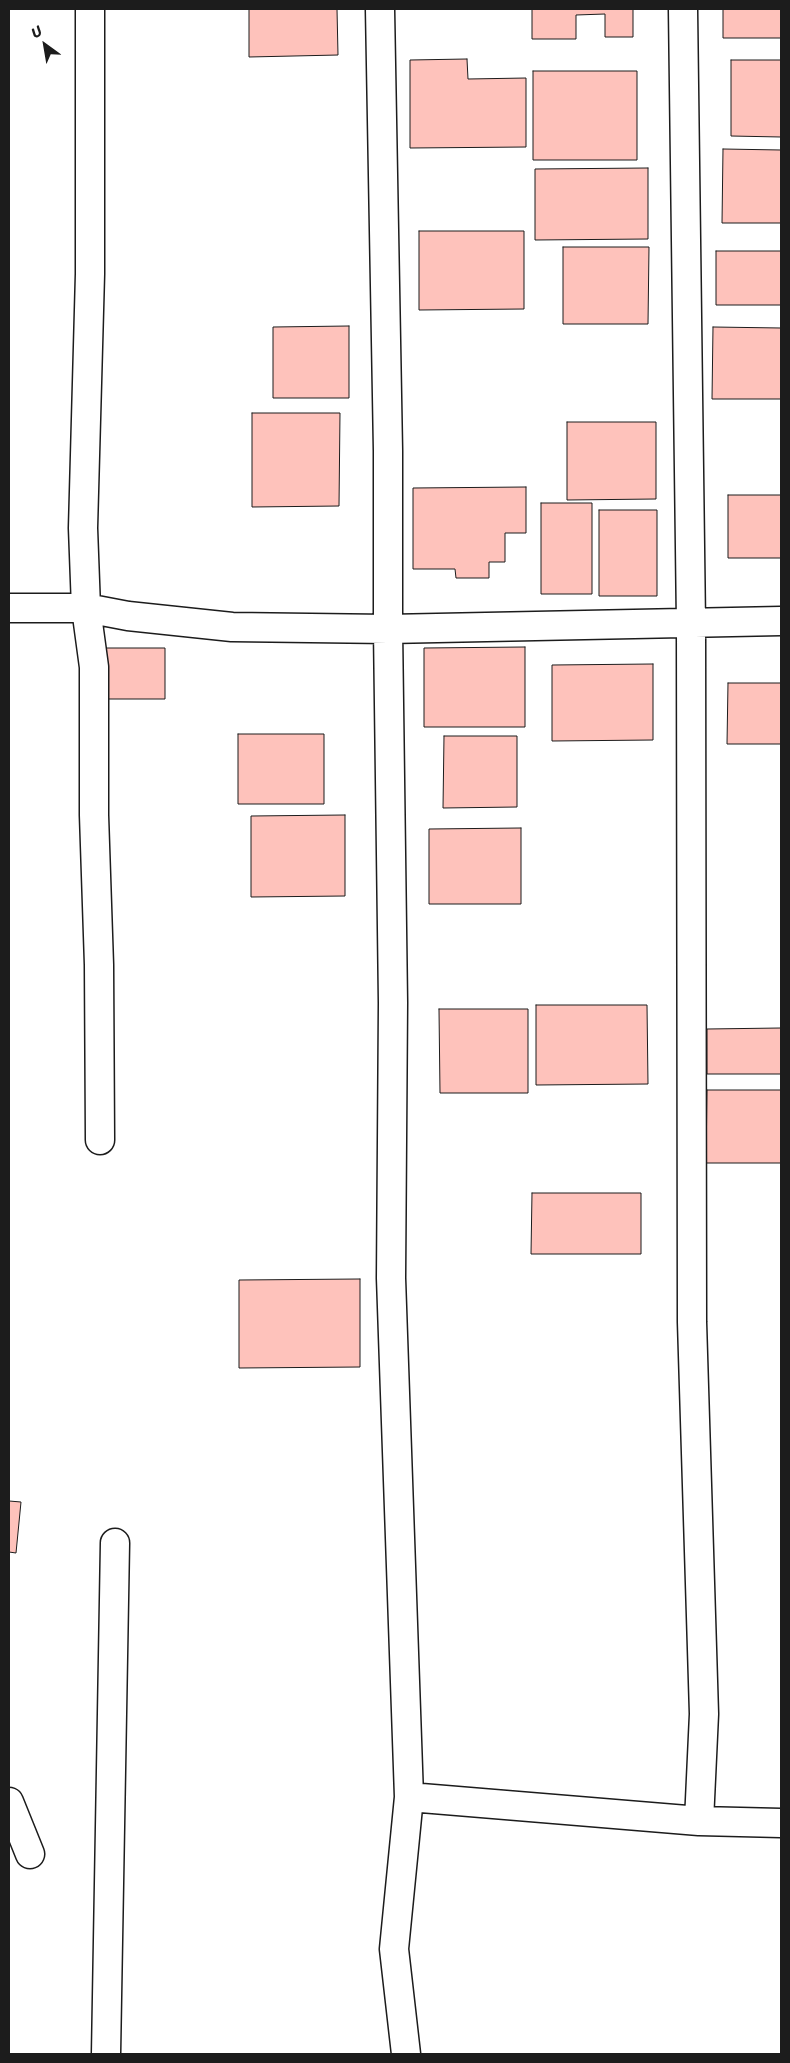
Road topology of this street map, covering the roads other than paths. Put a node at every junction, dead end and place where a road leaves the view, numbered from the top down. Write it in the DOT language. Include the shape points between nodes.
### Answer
graph roads {
  1 [pos="90,9"];
  2 [pos="380,9"];
  3 [pos="683,9"];
  4 [pos="9,608"];
  5 [pos="86,608"];
  6 [pos="781,621"];
  7 [pos="691,624"];
  8 [pos="388,629"];
  9 [pos="100,1140"];
  10 [pos="115,1543"];
  11 [pos="409,1797"];
  12 [pos="9,1802"];
  13 [pos="698,1821"];
  14 [pos="781,1823"];
  15 [pos="30,1854"];
  16 [pos="106,2054"];
  17 [pos="406,2054"];
  1 -- 5 [label="street" via="90,274 84,490"];
  2 -- 8 [label="street"];
  3 -- 7 [label="street"];
  4 -- 5 [label="street"];
  5 -- 8 [label="street" via="128,616 232,627"];
  5 -- 9 [label="street" via="94,676"];
  6 -- 7 [label="street"];
  7 -- 8 [label="street"];
  7 -- 13 [label="street" via="692,1322 704,1714"];
  8 -- 11 [label="street" via="393,994 391,1278"];
  10 -- 16 [label="street"];
  11 -- 13 [label="street"];
  11 -- 17 [label="street" via="394,1949"];
  12 -- 15 [label="street"];
  13 -- 14 [label="street"];
}
